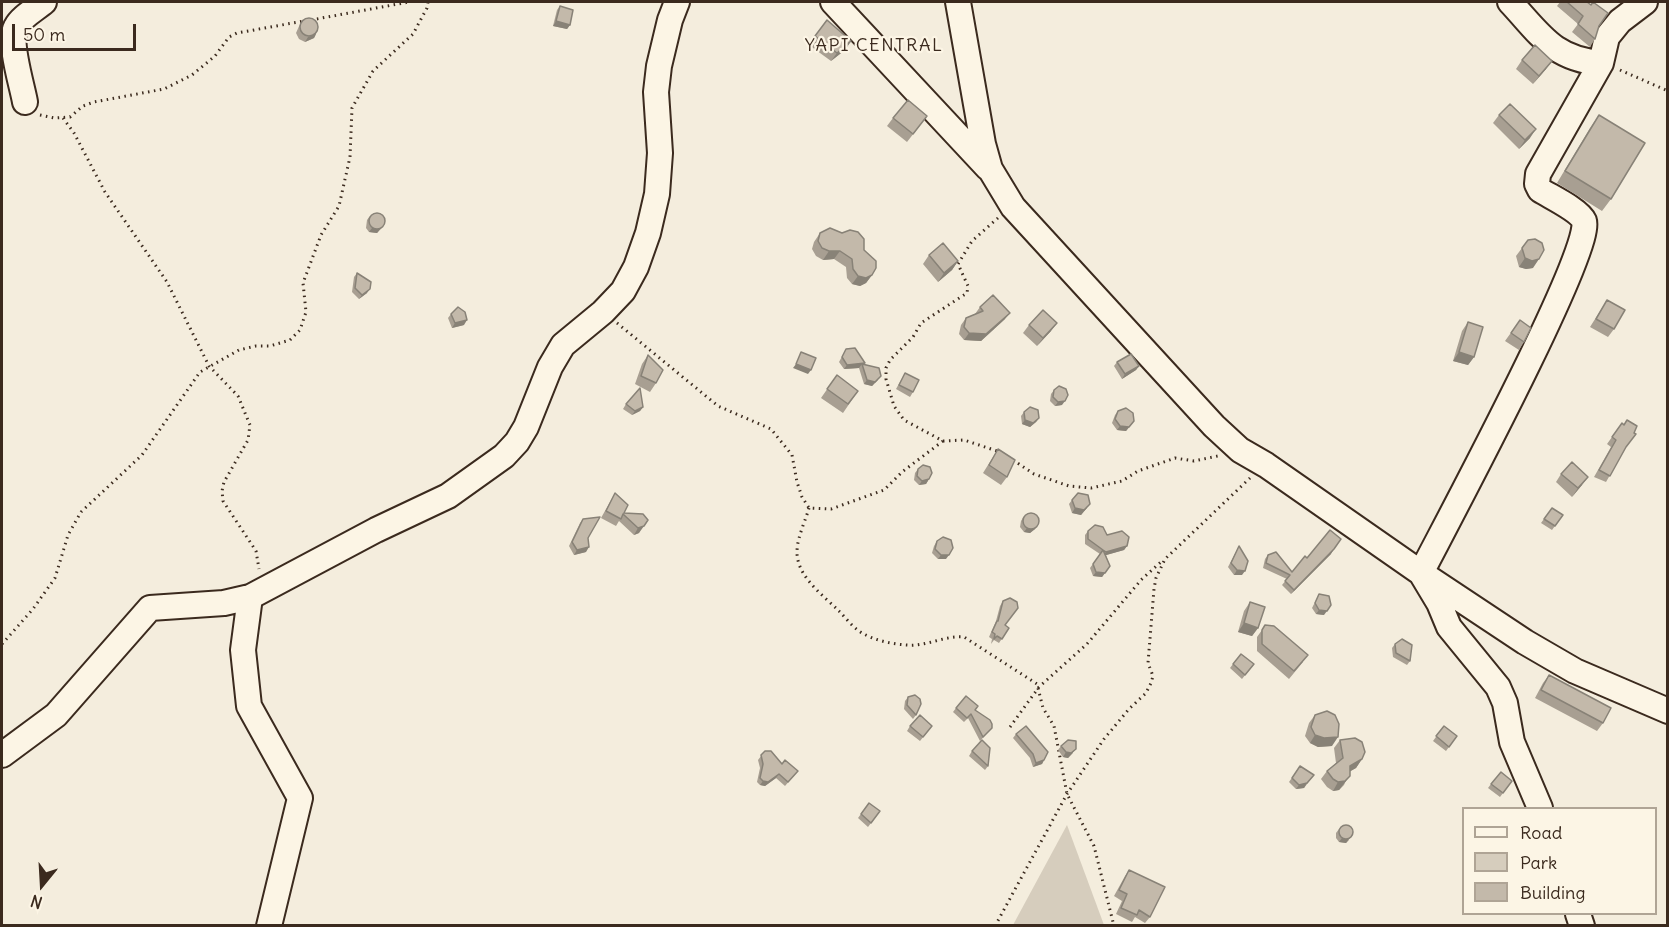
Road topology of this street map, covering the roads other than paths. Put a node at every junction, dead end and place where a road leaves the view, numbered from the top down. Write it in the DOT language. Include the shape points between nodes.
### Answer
graph roads {
  1 [pos="44,2"];
  2 [pos="676,2"];
  3 [pos="834,2"];
  4 [pos="958,2"];
  5 [pos="1510,2"];
  6 [pos="1645,2"];
  7 [pos="1601,63"];
  8 [pos="25,102"];
  9 [pos="990,170"];
  10 [pos="1421,573"];
  11 [pos="250,597"];
  12 [pos="1668,711"];
  13 [pos="2,755"];
  14 [pos="1540,807"];
  15 [pos="270,926"];
  1 -- 8 [label="street" via="14,31"];
  2 -- 11 [label="street" via="656,92 657,194 636,267 623,291 563,345 517,442 504,456 448,496"];
  3 -- 9 [label="street"];
  4 -- 9 [label="street"];
  5 -- 7 [label="street" via="1554,48 1569,57"];
  6 -- 7 [label="street" via="1612,30"];
  7 -- 10 [label="street" via="1538,174 1540,190 1577,211 1583,220 1580,245 1525,369"];
  9 -- 10 [label="street" via="1013,207 1214,426 1240,450"];
  10 -- 12 [label="street" via="1575,671"];
  10 -- 14 [label="street" via="1449,627 1498,687 1512,742"];
  11 -- 13 [label="street" via="224,603 150,608 56,715"];
  11 -- 15 [label="street" via="243,650 249,706 300,798"];
}
